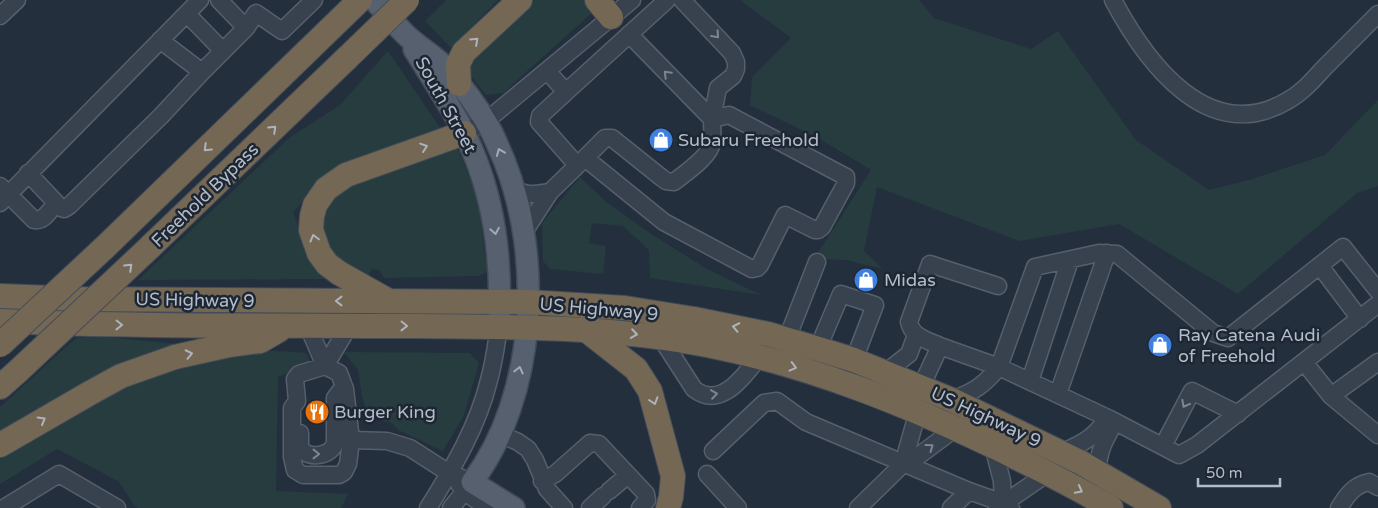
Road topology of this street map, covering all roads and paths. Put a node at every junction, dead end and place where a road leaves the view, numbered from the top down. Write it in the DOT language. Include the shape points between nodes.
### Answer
graph roads {
  1 [pos="17,0"];
  2 [pos="200,0"];
  3 [pos="219,0"];
  4 [pos="314,0"];
  5 [pos="342,0"];
  6 [pos="360,0"];
  7 [pos="374,0"];
  8 [pos="407,0"];
  9 [pos="520,0"];
  10 [pos="632,0"];
  11 [pos="667,0"];
  12 [pos="682,0"];
  13 [pos="1113,0"];
  14 [pos="256,7"];
  15 [pos="605,12"];
  16 [pos="187,14"];
  17 [pos="1378,14"];
  18 [pos="0,16"];
  19 [pos="246,28"];
  20 [pos="322,29"];
  21 [pos="405,34"];
  22 [pos="626,36"];
  23 [pos="160,40"];
  24 [pos="223,51"];
  25 [pos="547,71"];
  26 [pos="202,72"];
  27 [pos="459,84"];
  28 [pos="566,92"];
  29 [pos="707,114"];
  30 [pos="486,121"];
  31 [pos="464,133"];
  32 [pos="581,162"];
  33 [pos="28,173"];
  34 [pos="514,188"];
  35 [pos="550,192"];
  36 [pos="3,194"];
  37 [pos="56,204"];
  38 [pos="524,232"];
  39 [pos="1107,253"];
  40 [pos="1070,260"];
  41 [pos="817,262"];
  42 [pos="1320,266"];
  43 [pos="998,286"];
  44 [pos="1378,291"];
  45 [pos="0,296"];
  46 [pos="388,301"];
  47 [pos="500,302"];
  48 [pos="528,302"];
  49 [pos="1378,304"];
  50 [pos="1360,319"];
  51 [pos="0,321"];
  52 [pos="297,326"];
  53 [pos="349,326"];
  54 [pos="499,327"];
  55 [pos="527,327"];
  56 [pos="586,329"];
  57 [pos="916,335"];
  58 [pos="661,338"];
  59 [pos="787,340"];
  60 [pos="0,345"];
  61 [pos="940,346"];
  62 [pos="818,348"];
  63 [pos="759,357"];
  64 [pos="854,360"];
  65 [pos="1304,362"];
  66 [pos="1378,362"];
  67 [pos="325,366"];
  68 [pos="999,367"];
  69 [pos="885,373"];
  70 [pos="8,379"];
  71 [pos="1030,381"];
  72 [pos="344,386"];
  73 [pos="922,388"];
  74 [pos="1058,394"];
  75 [pos="1331,396"];
  76 [pos="952,400"];
  77 [pos="297,401"];
  78 [pos="918,411"];
  79 [pos="1238,414"];
  80 [pos="1112,420"];
  81 [pos="956,428"];
  82 [pos="500,434"];
  83 [pos="1378,435"];
  84 [pos="352,440"];
  85 [pos="0,445"];
  86 [pos="993,446"];
  87 [pos="1163,446"];
  88 [pos="713,451"];
  89 [pos="1061,453"];
  90 [pos="903,464"];
  91 [pos="1098,472"];
  92 [pos="449,473"];
  93 [pos="628,474"];
  94 [pos="708,474"];
  95 [pos="1048,474"];
  96 [pos="542,481"];
  97 [pos="468,486"];
  98 [pos="1378,487"];
  99 [pos="969,491"];
  100 [pos="1004,506"];
  101 [pos="4,508"];
  102 [pos="117,508"];
  103 [pos="428,508"];
  104 [pos="451,508"];
  105 [pos="487,508"];
  106 [pos="514,508"];
  107 [pos="564,508"];
  108 [pos="590,508"];
  109 [pos="640,508"];
  110 [pos="668,508"];
  111 [pos="738,508"];
  112 [pos="858,508"];
  113 [pos="951,508"];
  114 [pos="1111,508"];
  115 [pos="1159,508"];
  116 [pos="1340,508"];
  1 -- 18 [label="street"];
  2 -- 16 [label="street"];
  3 -- 19 [label="street"];
  4 -- 14 [label="street" via="282,32"];
  5 -- 20 [label="highway"];
  6 -- 20 [label="highway, Freehold Bypass"];
  7 -- 21 [label="main road, South Street"];
  70 -- 8 [label="highway, Freehold Bypass, one-way, bridge"];
  27 -- 9 [label="highway, one-way" via="458,64 464,52"];
  10 -- 15 [label="street"];
  11 -- 22 [label="street"];
  12 -- 29 [label="street, one-way" via="732,53 736,62 733,76 718,88"];
  13 -- 17 [label="street" via="1141,47 1180,89 1210,109 1241,114 1257,113 1289,100"];
  14 -- 19 [label="street"];
  15 -- 22 [label="street"];
  15 -- 25 [label="street"];
  16 -- 23 [label="street"];
  16 -- 24 [label="street"];
  19 -- 24 [label="street"];
  20 -- 60 [label="highway, Freehold Bypass, one-way, bridge" via="239,117"];
  21 -- 27 [label="main road, South Street" via="448,69"];
  21 -- 31 [label="main road, South Street"];
  22 -- 28 [label="street"];
  29 -- 22 [label="street, one-way"];
  23 -- 26 [label="street"];
  23 -- 33 [label="street"];
  24 -- 26 [label="street"];
  25 -- 28 [label="street"];
  25 -- 30 [label="street"];
  26 -- 37 [label="street" via="69,206 64,209"];
  27 -- 30 [label="main road, South Street"];
  28 -- 32 [label="street" via="540,116 539,122"];
  29 -- 32 [label="street" via="713,142 711,148 674,182 666,181 612,138 605,138"];
  29 -- 32 [label="street" via="729,115 847,178 820,230 785,215 760,265 752,268 664,222"];
  30 -- 31 [label="street"];
  34 -- 30 [label="main road, South Street, one-way"];
  46 -- 31 [label="highway, one-way" via="327,264 319,253 311,230 315,205 326,189 346,175"];
  31 -- 47 [label="main road, South Street, one-way" via="484,184 494,224"];
  32 -- 35 [label="street"];
  33 -- 36 [label="street"];
  33 -- 37 [label="street"];
  34 -- 35 [label="street" via="524,194"];
  34 -- 38 [label="main road, South Street"];
  35 -- 38 [label="street"];
  36 -- 37 [label="street" via="38,221"];
  38 -- 48 [label="main road, South Street"];
  39 -- 40 [label="street"];
  39 -- 42 [label="street" via="1117,254 1213,332 1228,338"];
  39 -- 74 [label="street"];
  40 -- 68 [label="street" via="1036,267"];
  40 -- 71 [label="street"];
  41 -- 59 [label="street"];
  42 -- 44 [label="street" via="1343,247"];
  42 -- 50 [label="street"];
  43 -- 57 [label="street" via="930,264 909,322"];
  46 -- 45 [label="highway, US Highway 9, one-way"];
  46 -- 47 [label="highway, US Highway 9"];
  47 -- 48 [label="highway, US Highway 9"];
  47 -- 54 [label="main road, South Street"];
  48 -- 55 [label="main road, South Street"];
  59 -- 48 [label="highway, US Highway 9, one-way" via="731,326 625,308"];
  49 -- 50 [label="street"];
  50 -- 65 [label="street"];
  51 -- 52 [label="highway, US Highway 9, one-way"];
  52 -- 53 [label="highway, US Highway 9"];
  52 -- 67 [label="street"];
  85 -- 52 [label="highway, one-way" via="121,376 175,357 260,341"];
  53 -- 54 [label="highway, US Highway 9, one-way"];
  53 -- 67 [label="street"];
  54 -- 55 [label="highway, US Highway 9"];
  54 -- 92 [label="street" via="482,402 471,432"];
  55 -- 56 [label="highway, US Highway 9"];
  82 -- 55 [label="main road, South Street, one-way" via="515,390"];
  56 -- 58 [label="highway, US Highway 9, one-way"];
  56 -- 110 [label="highway, one-way" via="636,369 650,391 673,476"];
  57 -- 61 [label="street"];
  57 -- 69 [label="street" via="909,354"];
  58 -- 63 [label="highway, US Highway 9"];
  58 -- 63 [label="street, one-way" via="694,389 708,396 738,384"];
  59 -- 62 [label="highway, US Highway 9"];
  61 -- 68 [label="street"];
  61 -- 73 [label="street"];
  62 -- 64 [label="highway, US Highway 9"];
  62 -- 64 [label="street" via="841,294 875,305"];
  63 -- 78 [label="highway, US Highway 9, one-way" via="834,379"];
  64 -- 69 [label="highway, US Highway 9"];
  65 -- 75 [label="street"];
  65 -- 79 [label="street"];
  66 -- 75 [label="street"];
  67 -- 72 [label="street" via="339,373"];
  67 -- 77 [label="street" via="295,378"];
  68 -- 71 [label="street"];
  68 -- 76 [label="street" via="975,390"];
  69 -- 73 [label="highway, US Highway 9"];
  71 -- 74 [label="street"];
  77 -- 72 [label="street, one-way" via="300,448 307,454 328,453 336,443 335,398"];
  72 -- 84 [label="street"];
  73 -- 76 [label="highway, US Highway 9"];
  74 -- 80 [label="street"];
  75 -- 83 [label="street"];
  76 -- 89 [label="highway, US Highway 9"];
  77 -- 84 [label="street" via="292,408 292,457 295,470 300,474 339,475 344,472"];
  78 -- 81 [label="highway, US Highway 9"];
  78 -- 90 [label="street"];
  79 -- 87 [label="street" via="1198,445 1179,454"];
  79 -- 87 [label="street, one-way" via="1192,391"];
  80 -- 87 [label="street"];
  80 -- 89 [label="street" via="1090,439"];
  80 -- 91 [label="street" via="1099,454"];
  81 -- 86 [label="highway, US Highway 9"];
  90 -- 81 [label="street, one-way"];
  82 -- 96 [label="street" via="528,449"];
  82 -- 97 [label="main road, South Street"];
  84 -- 92 [label="street" via="387,442 410,448"];
  86 -- 95 [label="highway, US Highway 9"];
  86 -- 100 [label="street" via="1002,481"];
  88 -- 90 [label="street" via="764,403 777,401 806,422"];
  89 -- 91 [label="highway, US Highway 9"];
  90 -- 99 [label="street"];
  90 -- 112 [label="street"];
  91 -- 115 [label="highway, US Highway 9"];
  92 -- 97 [label="street"];
  92 -- 103 [label="street"];
  93 -- 96 [label="street" via="599,444 590,443 556,474"];
  93 -- 108 [label="street"];
  93 -- 109 [label="street" via="648,497"];
  94 -- 111 [label="street"];
  95 -- 100 [label="street"];
  95 -- 114 [label="highway, US Highway 9, one-way"];
  96 -- 107 [label="street"];
  97 -- 104 [label="street"];
  97 -- 105 [label="street"];
  97 -- 106 [label="main road"];
  98 -- 116 [label="street" via="1369,482 1360,484"];
  99 -- 100 [label="street"];
  99 -- 113 [label="street"];
  101 -- 102 [label="street" via="58,474"];
}
